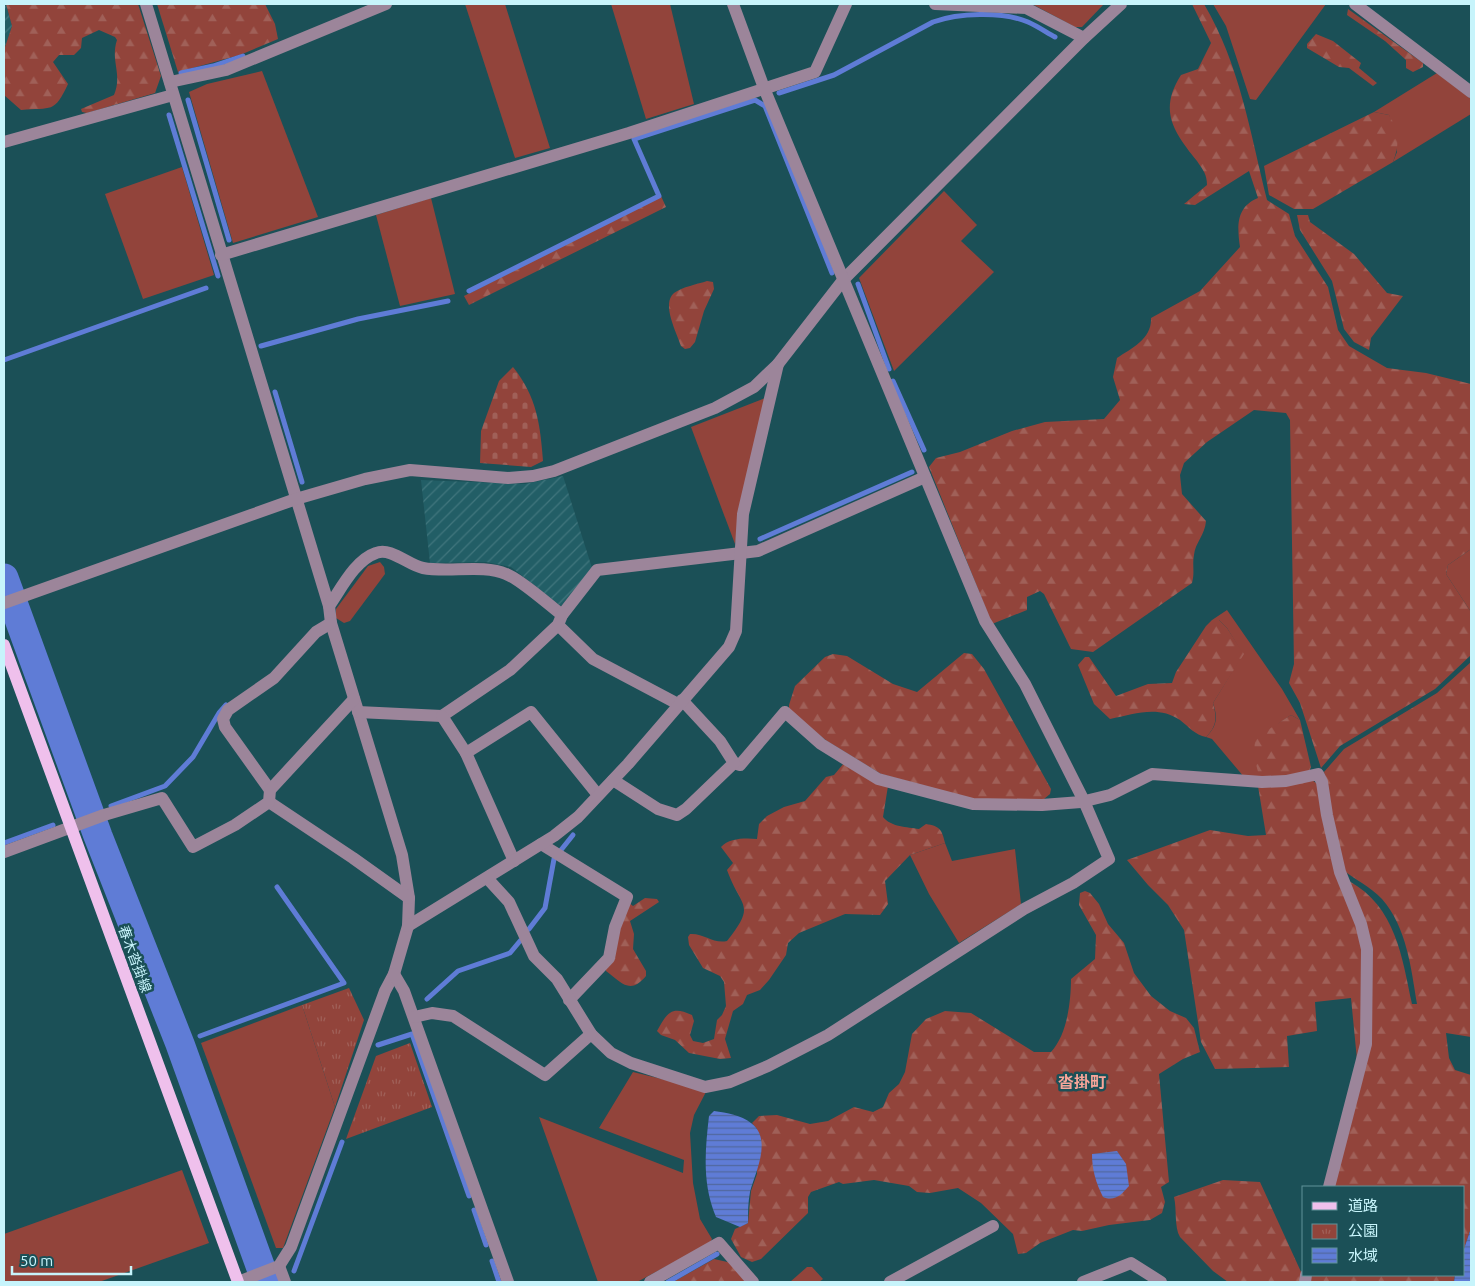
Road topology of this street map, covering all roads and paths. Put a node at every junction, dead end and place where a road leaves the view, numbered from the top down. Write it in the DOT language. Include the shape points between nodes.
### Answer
graph roads {
  1 [pos="146,4"];
  2 [pos="386,4"];
  3 [pos="733,4"];
  4 [pos="846,4"];
  5 [pos="935,4"];
  6 [pos="1121,4"];
  7 [pos="1355,4"];
  8 [pos="1084,38"];
  9 [pos="764,88"];
  10 [pos="171,89"];
  11 [pos="1471,92"];
  12 [pos="4,142"];
  13 [pos="221,255"];
  14 [pos="844,279"];
  15 [pos="778,364"];
  16 [pos="924,477"];
  17 [pos="296,499"];
  18 [pos="742,553"];
  19 [pos="4,603"];
  20 [pos="329,606"];
  21 [pos="560,620"];
  22 [pos="331,623"];
  23 [pos="4,646"];
  24 [pos="354,699"];
  25 [pos="680,702"];
  26 [pos="358,712"];
  27 [pos="442,716"];
  28 [pos="466,753"];
  29 [pos="734,763"];
  30 [pos="613,780"];
  31 [pos="598,795"];
  32 [pos="269,796"];
  33 [pos="1084,801"];
  34 [pos="71,827"];
  35 [pos="540,844"];
  36 [pos="4,852"];
  37 [pos="514,862"];
  38 [pos="487,878"];
  39 [pos="409,898"];
  40 [pos="408,926"];
  41 [pos="394,974"];
  42 [pos="569,1000"];
  43 [pos="414,1017"];
  44 [pos="590,1034"];
  45 [pos="1329,1186"];
  46 [pos="992,1226"];
  47 [pos="279,1266"];
  48 [pos="238,1282"];
  49 [pos="285,1282"];
  50 [pos="508,1282"];
  51 [pos="650,1282"];
  52 [pos="753,1282"];
  53 [pos="890,1282"];
  54 [pos="1082,1282"];
  55 [pos="1161,1282"];
  1 -- 10 [label="street"];
  2 -- 10 [label="street" via="226,70"];
  3 -- 9 [label="street"];
  4 -- 9 [label="street" via="815,72"];
  5 -- 8 [label="street" via="1026,8"];
  6 -- 8 [label="street"];
  7 -- 11 [label="street"];
  8 -- 14 [label="street"];
  9 -- 13 [label="street" via="629,133"];
  9 -- 14 [label="street"];
  10 -- 12 [label="street"];
  10 -- 13 [label="street"];
  13 -- 17 [label="street"];
  14 -- 15 [label="street"];
  14 -- 16 [label="street"];
  15 -- 17 [label="street" via="754,387 715,408 554,471 508,478 410,470 364,479"];
  15 -- 18 [label="street" via="743,514"];
  16 -- 18 [label="street" via="758,551"];
  16 -- 33 [label="street" via="985,621 1025,684"];
  17 -- 19 [label="street"];
  17 -- 20 [label="street"];
  18 -- 21 [label="street" via="597,570"];
  18 -- 25 [label="street" via="736,631 728,647"];
  20 -- 21 [label="street" via="363,559 378,552 392,554 428,569 506,574"];
  20 -- 22 [label="street"];
  21 -- 25 [label="street" via="594,659"];
  21 -- 27 [label="street" via="510,670"];
  22 -- 24 [label="street"];
  22 -- 32 [label="street" via="316,632 274,678 228,710 224,718 226,727"];
  23 -- 34 [label="main road, 春木沓掛線"];
  24 -- 26 [label="street"];
  24 -- 32 [label="street"];
  25 -- 29 [label="street" via="720,741"];
  25 -- 30 [label="street"];
  26 -- 27 [label="street"];
  26 -- 39 [label="street" via="402,856"];
  27 -- 28 [label="street"];
  28 -- 31 [label="street" via="531,712"];
  28 -- 37 [label="street"];
  29 -- 30 [label="street" via="677,815 658,809"];
  29 -- 33 [label="street" via="740,765 785,712 821,744 878,779 972,804 1042,805"];
  30 -- 31 [label="street"];
  31 -- 35 [label="street" via="578,817"];
  32 -- 34 [label="street" via="235,825 192,847 162,798"];
  32 -- 39 [label="street"];
  33 -- 44 [label="street" via="1109,860 1024,909 858,1017 768,1066 730,1082 705,1087 632,1063 611,1053"];
  33 -- 45 [label="street" via="1110,795 1152,774 1262,782 1318,774 1340,872 1362,924 1367,950 1366,1044"];
  34 -- 36 [label="street"];
  34 -- 48 [label="main road, 春木沓掛線"];
  35 -- 37 [label="street"];
  35 -- 42 [label="street" via="627,897 615,927 609,958"];
  37 -- 38 [label="street"];
  38 -- 40 [label="street"];
  38 -- 42 [label="street" via="509,902 534,956 557,979"];
  39 -- 40 [label="street"];
  40 -- 41 [label="street"];
  41 -- 43 [label="street"];
  41 -- 47 [label="street" via="291,1246"];
  42 -- 44 [label="street"];
  43 -- 44 [label="street" via="432,1012 453,1016 545,1076"];
  43 -- 50 [label="street"];
  46 -- 53 [label="street"];
  47 -- 48 [label="street"];
  47 -- 49 [label="street"];
  51 -- 52 [label="street" via="719,1243"];
  54 -- 55 [label="street" via="1130,1263"];
}
